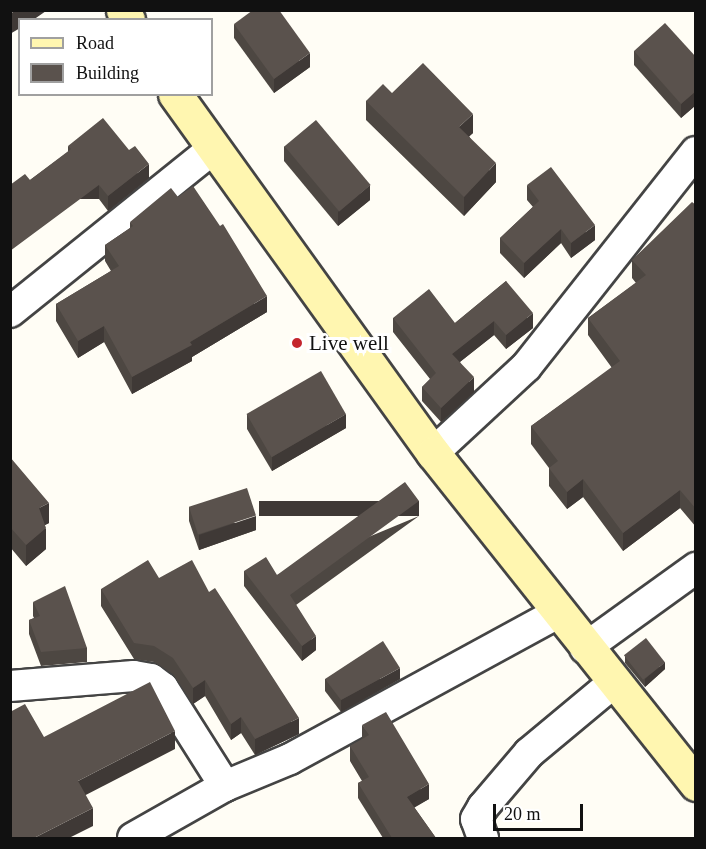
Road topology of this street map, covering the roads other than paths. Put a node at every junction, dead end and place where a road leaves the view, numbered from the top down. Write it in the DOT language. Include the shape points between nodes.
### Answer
graph roads {
  1 [pos="177,96"];
  2 [pos="214,148"];
  3 [pos="696,152"];
  4 [pos="10,312"];
  5 [pos="433,453"];
  6 [pos="696,568"];
  7 [pos="558,613"];
  8 [pos="585,648"];
  9 [pos="613,683"];
  10 [pos="10,686"];
  11 [pos="696,784"];
  12 [pos="225,786"];
  13 [pos="133,838"];
  14 [pos="483,838"];
  1 -- 2 [label="street"];
  2 -- 4 [label="street"];
  2 -- 5 [label="street"];
  3 -- 5 [label="street" via="526,367"];
  5 -- 7 [label="street"];
  6 -- 8 [label="street"];
  7 -- 8 [label="street"];
  7 -- 12 [label="street" via="290,759"];
  8 -- 9 [label="street"];
  9 -- 11 [label="street"];
  9 -- 14 [label="street" via="529,753 483,807 476,819"];
  10 -- 12 [label="street" via="134,676 151,679 164,688"];
  12 -- 13 [label="street"];
}
